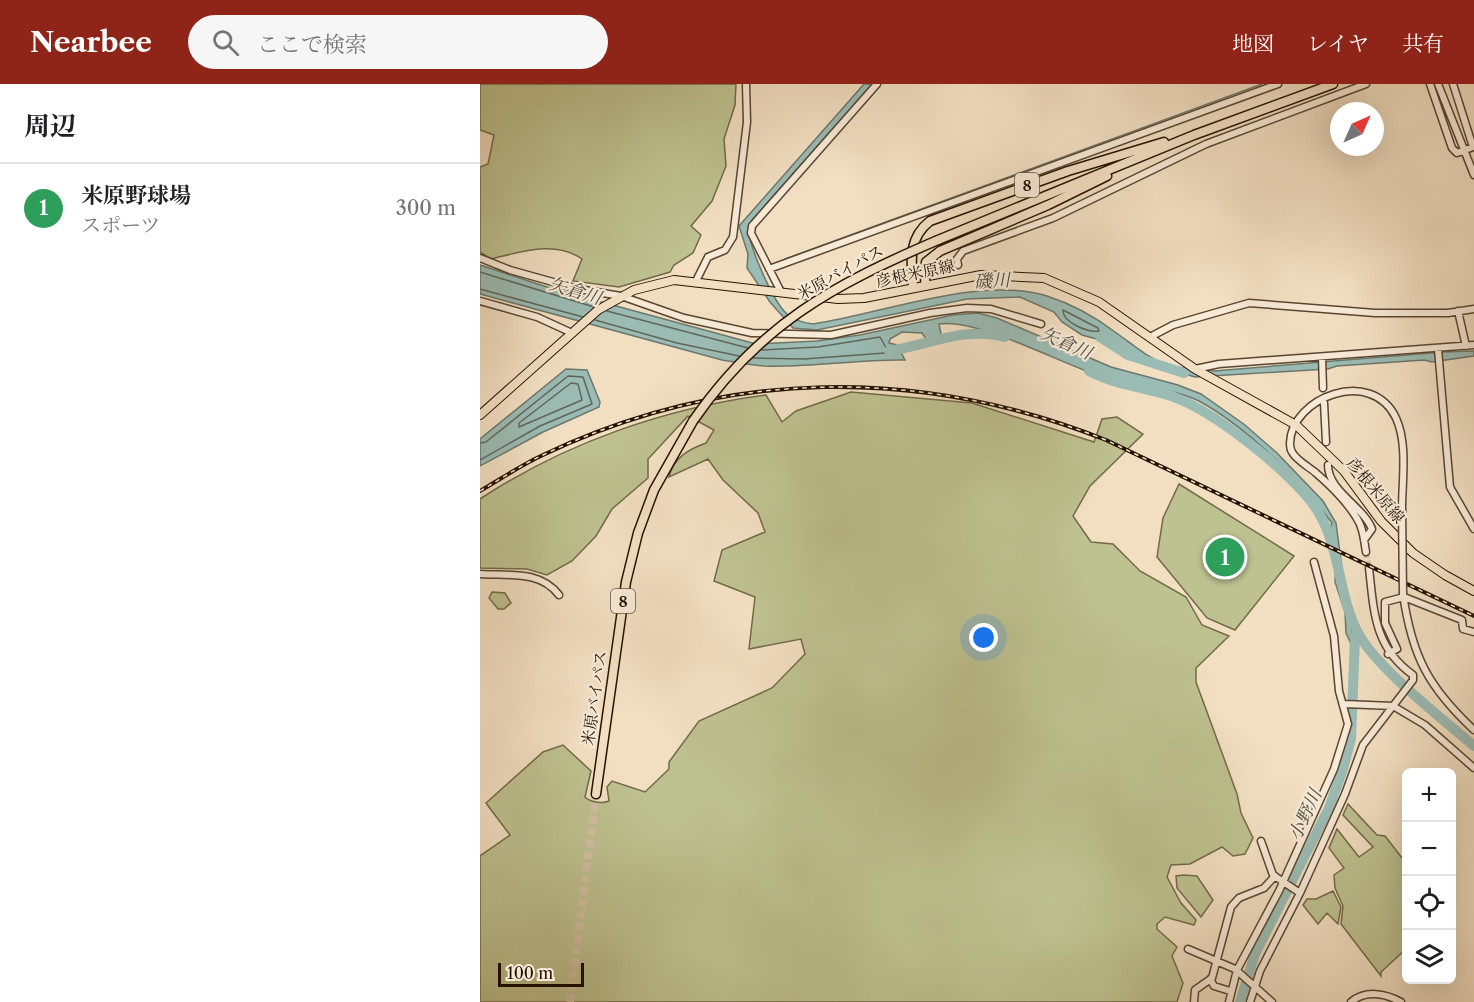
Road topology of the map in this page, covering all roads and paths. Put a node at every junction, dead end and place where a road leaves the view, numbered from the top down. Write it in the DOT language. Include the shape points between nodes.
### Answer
graph roads {
  1 [pos="746,84"];
  2 [pos="877,84"];
  3 [pos="1278,84"];
  4 [pos="1333,84"];
  5 [pos="1366,84"];
  6 [pos="1430,84"];
  7 [pos="1438,84"];
  8 [pos="1453,84"];
  9 [pos="1194,135"];
  10 [pos="1464,150"];
  11 [pos="1150,153"];
  12 [pos="1474,175"];
  13 [pos="480,258"];
  14 [pos="958,265"];
  15 [pos="769,269"];
  16 [pos="696,281"];
  17 [pos="925,285"];
  18 [pos="913,286"];
  19 [pos="779,292"];
  20 [pos="618,297"];
  21 [pos="480,301"];
  22 [pos="1474,309"];
  23 [pos="1458,311"];
  24 [pos="1041,324"];
  25 [pos="575,331"];
  26 [pos="1150,337"];
  27 [pos="1474,345"];
  28 [pos="1466,346"];
  29 [pos="1438,350"];
  30 [pos="1322,359"];
  31 [pos="1195,369"];
  32 [pos="1323,388"];
  33 [pos="1324,403"];
  34 [pos="480,415"];
  35 [pos="1296,425"];
  36 [pos="1326,442"];
  37 [pos="1328,465"];
  38 [pos="1474,529"];
  39 [pos="1364,540"];
  40 [pos="1366,552"];
  41 [pos="1314,562"];
  42 [pos="1369,568"];
  43 [pos="480,574"];
  44 [pos="1474,591"];
  45 [pos="1404,595"];
  46 [pos="559,596"];
  47 [pos="1474,632"];
  48 [pos="1388,654"];
  49 [pos="1344,704"];
  50 [pos="1393,706"];
  51 [pos="1474,730"];
  52 [pos="1474,768"];
  53 [pos="597,794"];
  54 [pos="1261,841"];
  55 [pos="1275,876"];
  56 [pos="1283,883"];
  57 [pos="1299,892"];
  58 [pos="1188,950"];
  59 [pos="1217,961"];
  60 [pos="1238,971"];
  61 [pos="1210,979"];
  62 [pos="1252,984"];
  63 [pos="1230,992"];
  64 [pos="1194,1002"];
  65 [pos="1229,1002"];
  66 [pos="1250,1002"];
  67 [pos="1272,1002"];
  68 [pos="1351,1002"];
  69 [pos="1401,1002"];
  1 -- 16 [label="street" via="747,122 733,237 725,250 708,257"];
  2 -- 15 [label="street" via="752,226 751,233"];
  3 -- 15 [label="street"];
  4 -- 9 [label="highway, 米原バイパス / 8"];
  5 -- 14 [label="street" via="1206,144 1053,218 963,250"];
  6 -- 10 [label="street" via="1452,148 1457,153"];
  7 -- 10 [label="street"];
  8 -- 10 [label="street" via="1472,137 1473,147"];
  9 -- 11 [label="highway, 米原バイパス / 8"];
  9 -- 18 [label="highway, 8" via="1068,171 936,218 923,227 913,243"];
  10 -- 12 [label="street"];
  11 -- 17 [label="highway, 8" via="1048,205 940,250 927,262"];
  11 -- 53 [label="highway, 米原バイパス / 8, bridge" via="871,269 803,308 750,351 712,393 654,490 638,534 626,582"];
  13 -- 20 [label="street" via="510,270"];
  15 -- 19 [label="street"];
  16 -- 19 [label="main road, 彦根米原線"];
  16 -- 20 [label="main road, 彦根米原線" via="660,282"];
  17 -- 18 [label="main road, 彦根米原線"];
  17 -- 26 [label="main road, 彦根米原線" via="981,275 1044,278 1099,302"];
  18 -- 19 [label="main road, 彦根米原線" via="864,298"];
  20 -- 24 [label="street" via="684,318 752,333 831,335 968,308 991,309"];
  20 -- 25 [label="main road, 彦根米原線"];
  21 -- 25 [label="street"];
  22 -- 23 [label="street"];
  23 -- 26 [label="street" via="1375,313 1249,303 1173,325"];
  23 -- 28 [label="street"];
  25 -- 34 [label="main road, 彦根米原線"];
  26 -- 31 [label="main road, 彦根米原線"];
  27 -- 28 [label="street"];
  28 -- 29 [label="street"];
  29 -- 30 [label="street"];
  29 -- 38 [label="street" via="1450,487"];
  30 -- 31 [label="street"];
  30 -- 32 [label="street"];
  31 -- 35 [label="main road, 彦根米原線"];
  33 -- 36 [label="street"];
  35 -- 39 [label="street" via="1291,452 1319,475 1355,515"];
  35 -- 44 [label="main road, 彦根米原線" via="1344,471 1381,521 1413,553"];
  35 -- 45 [label="street, bridge" via="1317,402 1338,392 1364,392 1377,397 1396,418 1400,434"];
  37 -- 39 [label="street" via="1331,480 1367,517 1372,529"];
  39 -- 40 [label="street"];
  41 -- 49 [label="street" via="1334,636 1339,691"];
  42 -- 48 [label="street" via="1377,625"];
  43 -- 46 [label="street" via="535,577"];
  45 -- 47 [label="street" via="1461,621 1463,629"];
  45 -- 48 [label="street" via="1385,602 1385,623 1397,649"];
  45 -- 51 [label="street" via="1409,633 1421,665 1436,690"];
  48 -- 50 [label="street" via="1413,675"];
  49 -- 50 [label="street"];
  49 -- 56 [label="street" via="1348,724 1341,748"];
  50 -- 52 [label="street" via="1425,725"];
  50 -- 57 [label="street" via="1363,745 1345,794"];
  54 -- 55 [label="street"];
  55 -- 56 [label="street"];
  55 -- 59 [label="street" via="1264,888 1235,901 1227,916"];
  56 -- 57 [label="street"];
  56 -- 60 [label="street"];
  57 -- 62 [label="street"];
  58 -- 59 [label="street"];
  59 -- 60 [label="street"];
  59 -- 61 [label="street"];
  60 -- 62 [label="street"];
  60 -- 63 [label="street"];
  61 -- 63 [label="street" via="1214,986"];
  61 -- 64 [label="street" via="1195,990"];
  62 -- 66 [label="street"];
  62 -- 67 [label="street"];
  63 -- 65 [label="street"];
  68 -- 69 [label="street" via="1367,994"];
}
